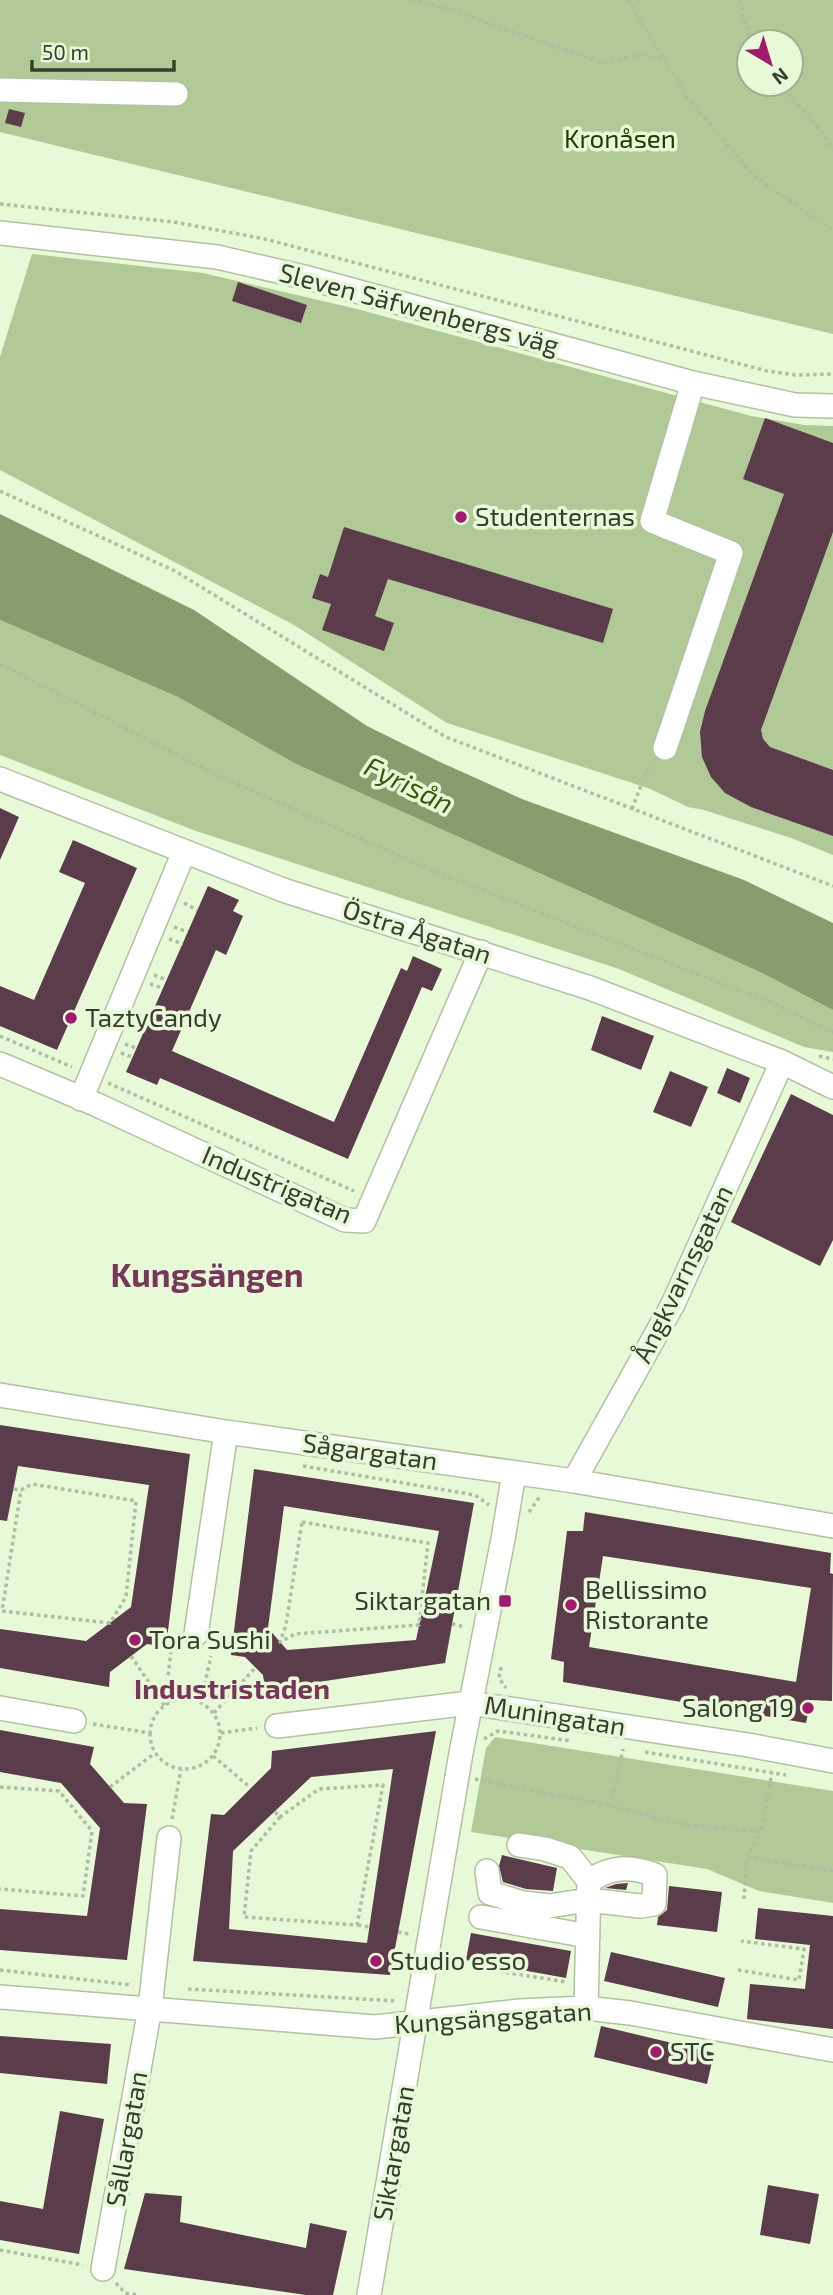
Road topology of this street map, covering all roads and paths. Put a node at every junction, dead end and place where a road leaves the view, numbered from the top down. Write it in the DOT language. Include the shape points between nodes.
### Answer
graph roads {
  1 [pos="411,0"];
  2 [pos="628,0"];
  3 [pos="740,0"];
  4 [pos="747,28"];
  5 [pos="665,60"];
  6 [pos="0,90"];
  7 [pos="176,94"];
  8 [pos="792,98"];
  9 [pos="833,149"];
  10 [pos="0,204"];
  11 [pos="833,231"];
  12 [pos="0,233"];
  13 [pos="833,374"];
  14 [pos="693,383"];
  15 [pos="833,406"];
  16 [pos="0,491"];
  17 [pos="0,664"];
  18 [pos="664,748"];
  19 [pos="0,779"];
  20 [pos="632,809"];
  21 [pos="184,852"];
  22 [pos="833,886"];
  23 [pos="481,953"];
  24 [pos="833,1033"];
  25 [pos="0,1036"];
  26 [pos="782,1062"];
  27 [pos="0,1064"];
  28 [pos="90,1075"];
  29 [pos="833,1087"];
  30 [pos="81,1098"];
  31 [pos="374,1200"];
  32 [pos="0,1395"];
  33 [pos="226,1432"];
  34 [pos="302,1466"];
  35 [pos="514,1473"];
  36 [pos="545,1478"];
  37 [pos="574,1481"];
  38 [pos="13,1489"];
  39 [pos="21,1490"];
  40 [pos="522,1511"];
  41 [pos="833,1526"];
  42 [pos="452,1624"];
  43 [pos="419,1625"];
  44 [pos="465,1627"];
  45 [pos="196,1634"];
  46 [pos="171,1650"];
  47 [pos="131,1656"];
  48 [pos="211,1656"];
  49 [pos="256,1667"];
  50 [pos="501,1667"];
  51 [pos="505,1688"];
  52 [pos="201,1703"];
  53 [pos="471,1703"];
  54 [pos="167,1704"];
  55 [pos="0,1708"];
  56 [pos="214,1713"];
  57 [pos="75,1721"];
  58 [pos="276,1726"];
  59 [pos="221,1732"];
  60 [pos="150,1733"];
  61 [pos="624,1749"];
  62 [pos="155,1753"];
  63 [pos="214,1756"];
  64 [pos="833,1761"];
  65 [pos="181,1769"];
  66 [pos="772,1773"];
  67 [pos="475,1779"];
  68 [pos="0,1787"];
  69 [pos="110,1787"];
  70 [pos="251,1788"];
  71 [pos="611,1806"];
  72 [pos="83,1809"];
  73 [pos="275,1812"];
  74 [pos="77,1815"];
  75 [pos="280,1817"];
  76 [pos="761,1832"];
  77 [pos="169,1838"];
  78 [pos="519,1845"];
  79 [pos="747,1857"];
  80 [pos="487,1871"];
  81 [pos="833,1871"];
  82 [pos="0,1889"];
  83 [pos="589,1891"];
  84 [pos="744,1899"];
  85 [pos="481,1917"];
  86 [pos="357,1925"];
  87 [pos="370,1927"];
  88 [pos="398,1932"];
  89 [pos="409,1934"];
  90 [pos="588,1936"];
  91 [pos="741,1941"];
  92 [pos="471,1967"];
  93 [pos="738,1970"];
  94 [pos="587,1985"];
  95 [pos="0,1997"];
  96 [pos="150,2008"];
  97 [pos="586,2008"];
  98 [pos="416,2023"];
  99 [pos="833,2050"];
  100 [pos="0,2250"];
  101 [pos="103,2269"];
  102 [pos="369,2295"];
  1 -- 5 [label="path" via="603,63 643,54"];
  2 -- 5 [label="path"];
  3 -- 4 [label="path"];
  5 -- 11 [label="path" via="688,98 752,174"];
  6 -- 7 [label="street"];
  8 -- 9 [label="path"];
  10 -- 13 [label="path" via="174,222 265,239 767,371"];
  12 -- 14 [label="street, Sleven Säfwenbergs väg" via="217,257"];
  14 -- 15 [label="street, Sleven Säfwenbergs väg" via="795,405"];
  14 -- 18 [label="street" via="652,521 731,553"];
  16 -- 20 [label="path" via="174,571 446,737"];
  17 -- 24 [label="path" via="219,776 426,868 777,1005"];
  18 -- 20 [label="path" via="647,770"];
  19 -- 21 [label="street, Östra Ågatan"];
  20 -- 22 [label="path"];
  21 -- 23 [label="street, Östra Ågatan" via="283,890"];
  21 -- 28 [label="street"];
  23 -- 26 [label="street, Östra Ågatan" via="590,988"];
  23 -- 31 [label="street, Industrigatan"];
  25 -- 28 [label="path"];
  26 -- 29 [label="street, Östra Ågatan"];
  26 -- 37 [label="street, Ångkvarnsgatan" via="673,1304"];
  27 -- 30 [label="street, Industrigatan"];
  28 -- 30 [label="street"];
  28 -- 31 [label="path"];
  30 -- 31 [label="street, Industrigatan" via="345,1220 364,1221"];
  32 -- 33 [label="street, Sågargatan"];
  33 -- 35 [label="street, Sågargatan"];
  33 -- 45 [label="street"];
  34 -- 40 [label="path" via="475,1495 488,1505"];
  35 -- 36 [label="street"];
  35 -- 40 [label="street, Siktargatan"];
  36 -- 37 [label="street"];
  36 -- 40 [label="path" via="541,1495"];
  37 -- 41 [label="street"];
  38 -- 39 [label="path"];
  39 -- 39 [label="path" via="32,1484 136,1501 126,1597 110,1623 2,1611"];
  40 -- 53 [label="street, Siktargatan"];
  42 -- 44 [label="path"];
  43 -- 43 [label="path" via="428,1543 302,1522 280,1642 295,1634"];
  46 -- 54 [label="path"];
  47 -- 54 [label="path"];
  48 -- 52 [label="path" via="205,1683 208,1692"];
  49 -- 56 [label="path"];
  50 -- 51 [label="path" via="499,1678"];
  52 -- 54 [label="path"];
  52 -- 56 [label="path"];
  53 -- 58 [label="street, Muningatan"];
  53 -- 64 [label="street, Muningatan"];
  53 -- 98 [label="street, Siktargatan"];
  54 -- 60 [label="path"];
  55 -- 57 [label="street"];
  56 -- 59 [label="path"];
  57 -- 60 [label="path"];
  58 -- 59 [label="path"];
  59 -- 63 [label="path"];
  60 -- 62 [label="path"];
  61 -- 71 [label="path"];
  62 -- 65 [label="path"];
  62 -- 69 [label="path"];
  63 -- 65 [label="path" via="193,1769"];
  63 -- 70 [label="path"];
  65 -- 77 [label="path"];
  66 -- 76 [label="path"];
  67 -- 71 [label="path"];
  68 -- 74 [label="path" via="59,1791"];
  71 -- 76 [label="path" via="679,1824"];
  72 -- 74 [label="path"];
  73 -- 75 [label="path"];
  74 -- 82 [label="path" via="92,1831 83,1896"];
  75 -- 86 [label="path" via="251,1851 244,1917"];
  75 -- 86 [label="path" via="319,1789 383,1785"];
  76 -- 79 [label="path"];
  77 -- 96 [label="street"];
  78 -- 83 [label="street" via="570,1857"];
  79 -- 81 [label="path"];
  79 -- 84 [label="path"];
  80 -- 83 [label="street" via="490,1894 502,1898 549,1906"];
  83 -- 90 [label="street"];
  85 -- 90 [label="street"];
  86 -- 87 [label="path"];
  88 -- 89 [label="path"];
  90 -- 94 [label="street"];
  91 -- 93 [label="path" via="804,1949 799,1980"];
  92 -- 94 [label="path"];
  94 -- 97 [label="street"];
  95 -- 96 [label="street, Kungsängsgatan"];
  96 -- 98 [label="street, Kungsängsgatan" via="375,2027"];
  96 -- 101 [label="street, Sållargatan"];
  97 -- 98 [label="street, Kungsängsgatan"];
  97 -- 99 [label="street, Kungsängsgatan"];
  98 -- 102 [label="street, Siktargatan"];
  100 -- 101 [label="path"];
}
